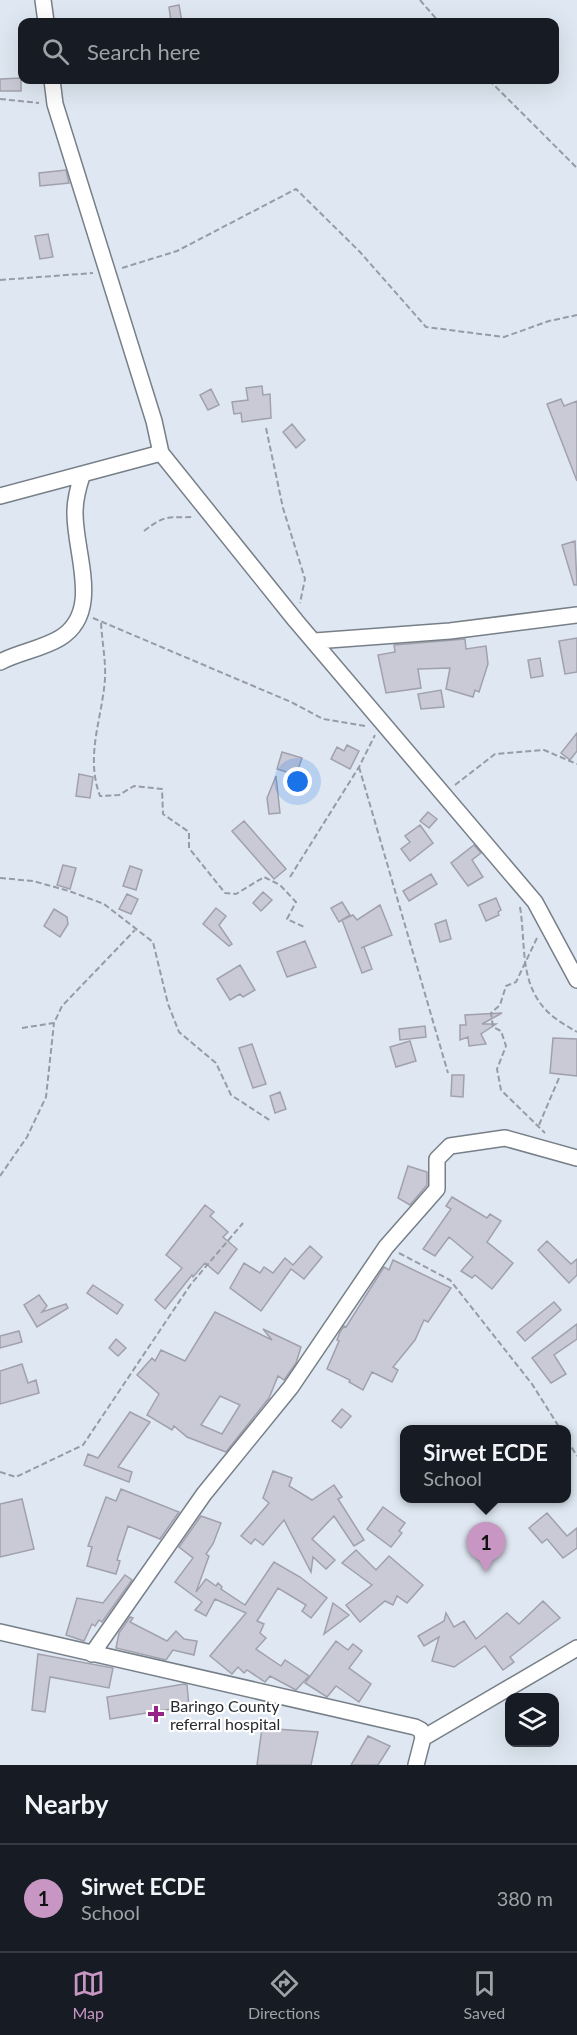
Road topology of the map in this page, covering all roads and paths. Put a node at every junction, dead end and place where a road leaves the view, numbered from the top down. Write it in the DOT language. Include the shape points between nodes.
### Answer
graph roads {
  1 [pos="44,0"];
  2 [pos="420,0"];
  3 [pos="46,18"];
  4 [pos="436,18"];
  5 [pos="52,84"];
  6 [pos="493,84"];
  7 [pos="0,99"];
  8 [pos="55,104"];
  9 [pos="577,168"];
  10 [pos="107,272"];
  11 [pos="0,280"];
  12 [pos="577,315"];
  13 [pos="266,428"];
  14 [pos="161,453"];
  15 [pos="82,476"];
  16 [pos="0,496"];
  17 [pos="210,516"];
  18 [pos="144,531"];
  19 [pos="82,612"];
  20 [pos="577,615"];
  21 [pos="296,621"];
  22 [pos="101,623"];
  23 [pos="315,641"];
  24 [pos="0,662"];
  25 [pos="371,721"];
  26 [pos="577,764"];
  27 [pos="358,767"];
  28 [pos="444,794"];
  29 [pos="290,877"];
  30 [pos="0,878"];
  31 [pos="519,905"];
  32 [pos="546,920"];
  33 [pos="304,927"];
  34 [pos="135,930"];
  35 [pos="525,962"];
  36 [pos="577,980"];
  37 [pos="54,1023"];
  38 [pos="22,1028"];
  39 [pos="577,1032"];
  40 [pos="448,1073"];
  41 [pos="559,1078"];
  42 [pos="271,1121"];
  43 [pos="539,1126"];
  44 [pos="548,1135"];
  45 [pos="577,1158"];
  46 [pos="0,1176"];
  47 [pos="243,1223"];
  48 [pos="386,1247"];
  49 [pos="558,1425"];
  50 [pos="0,1473"];
  51 [pos="0,1632"];
  52 [pos="577,1648"];
  53 [pos="92,1654"];
  54 [pos="423,1738"];
  55 [pos="416,1765"];
  1 -- 3 [label="street"];
  2 -- 4 [label="path"];
  5 -- 8 [label="street"];
  6 -- 9 [label="path"];
  7 -- 8 [label="path"];
  8 -- 10 [label="street"];
  10 -- 11 [label="path"];
  10 -- 12 [label="path" via="177,251 296,189 360,252 426,327 504,337"];
  10 -- 14 [label="street"];
  13 -- 21 [label="path" via="283,508 304,579"];
  14 -- 15 [label="street"];
  14 -- 17 [label="street"];
  15 -- 16 [label="street"];
  15 -- 19 [label="street" via="75,513 84,597"];
  17 -- 18 [label="path" via="171,515"];
  17 -- 21 [label="street"];
  19 -- 22 [label="path"];
  19 -- 24 [label="street" via="60,638"];
  20 -- 23 [label="street" via="450,631"];
  21 -- 23 [label="street"];
  22 -- 25 [label="path" via="323,719"];
  22 -- 33 [label="path" via="105,678 98,709 100,726 92,751 100,796 119,795 134,786 162,789 164,814 189,832 189,848 225,893 236,894 264,877 280,885 296,902 287,919"];
  23 -- 25 [label="street"];
  25 -- 27 [label="path" via="378,728"];
  25 -- 28 [label="street"];
  26 -- 28 [label="path" via="544,750 495,754"];
  27 -- 29 [label="path"];
  27 -- 40 [label="path"];
  28 -- 32 [label="street"];
  30 -- 34 [label="path" via="33,881 104,904"];
  31 -- 35 [label="path"];
  32 -- 35 [label="path"];
  32 -- 36 [label="street"];
  34 -- 37 [label="path" via="62,1006"];
  34 -- 42 [label="path" via="153,942 179,1032 216,1063 231,1095"];
  35 -- 39 [label="path" via="532,992 547,1012"];
  35 -- 43 [label="path" via="516,982 506,986 500,1005 491,1013 493,1027 501,1031 506,1046 497,1069 501,1090"];
  37 -- 38 [label="path"];
  37 -- 46 [label="path" via="46,1097 27,1137"];
  41 -- 43 [label="path"];
  43 -- 44 [label="path"];
  45 -- 48 [label="street" via="505,1138 450,1146 437,1159 436,1189"];
  47 -- 50 [label="path" via="191,1284 83,1445 16,1477"];
  48 -- 49 [label="path" via="450,1281 532,1384"];
  48 -- 53 [label="street" via="291,1387 204,1494"];
  51 -- 53 [label="street"];
  52 -- 54 [label="street"];
  53 -- 54 [label="street" via="415,1727 421,1730"];
  54 -- 55 [label="street"];
}
